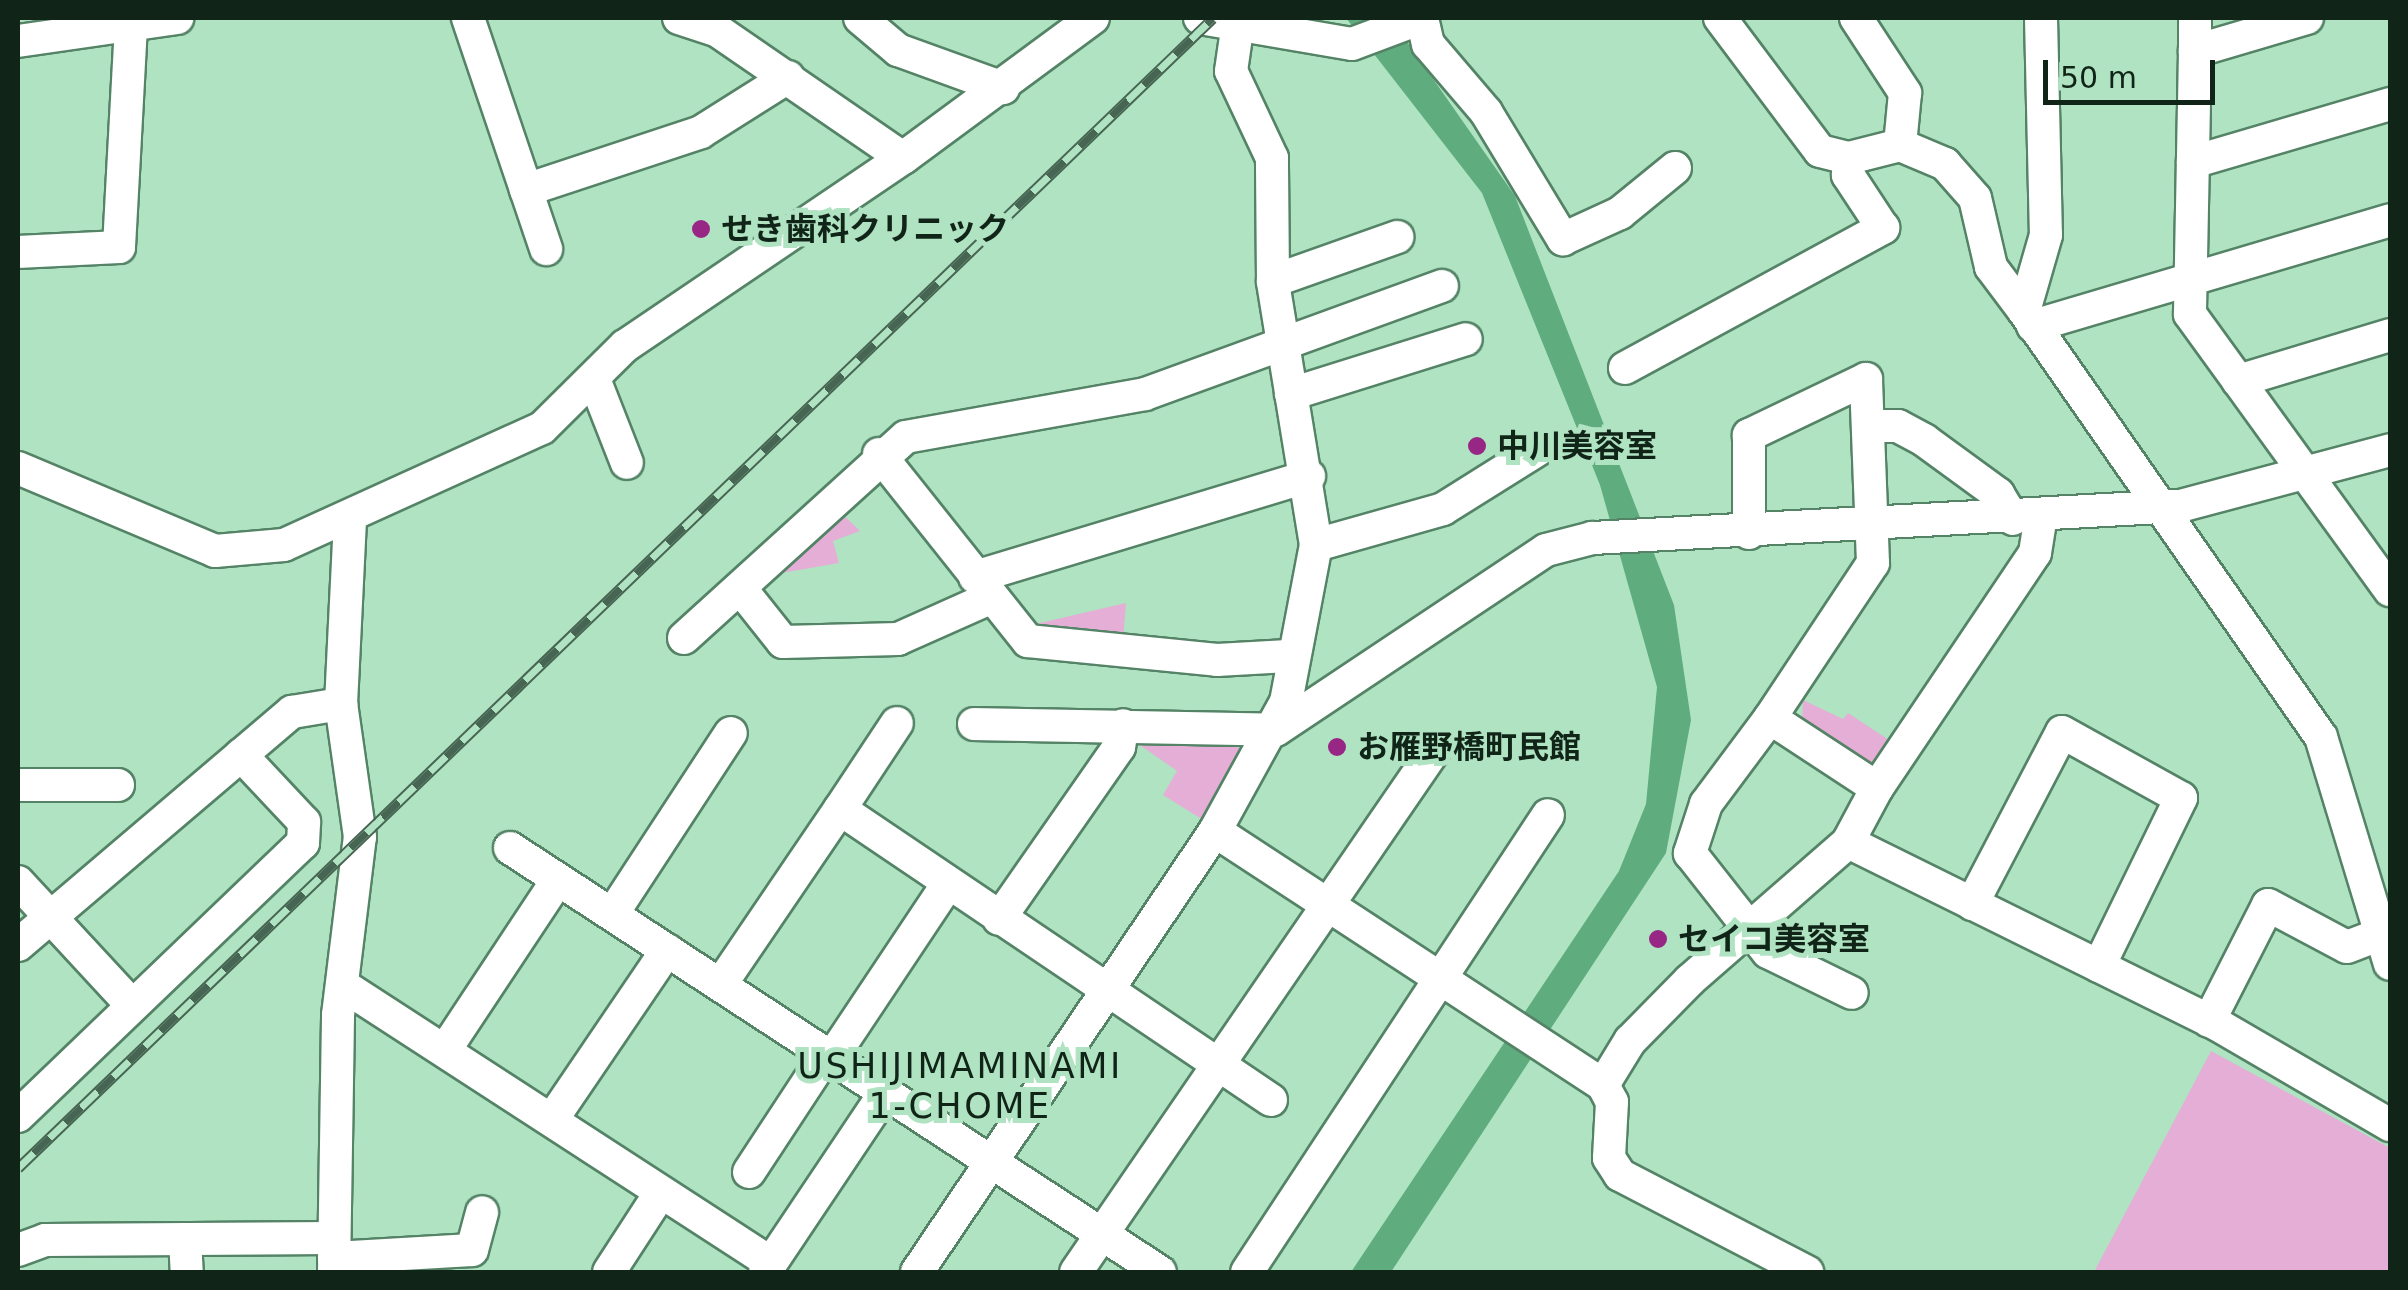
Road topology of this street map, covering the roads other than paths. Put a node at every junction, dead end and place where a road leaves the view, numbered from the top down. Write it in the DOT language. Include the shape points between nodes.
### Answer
graph roads {
  1 [pos="177,18"];
  2 [pos="468,18"];
  3 [pos="679,18"];
  4 [pos="860,18"];
  5 [pos="1093,18"];
  6 [pos="1200,18"];
  7 [pos="1720,18"];
  8 [pos="1856,18"];
  9 [pos="2041,18"];
  10 [pos="2195,18"];
  11 [pos="2307,18"];
  12 [pos="1419,19"];
  13 [pos="131,24"];
  14 [pos="1237,30"];
  15 [pos="18,40"];
  16 [pos="2195,51"];
  17 [pos="788,76"];
  18 [pos="1003,88"];
  19 [pos="2390,104"];
  20 [pos="1900,145"];
  21 [pos="903,158"];
  22 [pos="1849,158"];
  23 [pos="2193,162"];
  24 [pos="1675,168"];
  25 [pos="526,190"];
  26 [pos="2390,220"];
  27 [pos="1397,236"];
  28 [pos="546,249"];
  29 [pos="18,252"];
  30 [pos="1273,281"];
  31 [pos="2191,281"];
  32 [pos="1442,286"];
  33 [pos="2029,318"];
  34 [pos="2390,336"];
  35 [pos="1466,340"];
  36 [pos="1281,342"];
  37 [pos="1625,368"];
  38 [pos="594,380"];
  39 [pos="2238,381"];
  40 [pos="1291,394"];
  41 [pos="1868,426"];
  42 [pos="1542,447"];
  43 [pos="2390,450"];
  44 [pos="879,454"];
  45 [pos="626,463"];
  46 [pos="18,468"];
  47 [pos="1309,476"];
  48 [pos="2306,476"];
  49 [pos="2156,509"];
  50 [pos="2027,518"];
  51 [pos="350,522"];
  52 [pos="1874,529"];
  53 [pos="1749,533"];
  54 [pos="1316,545"];
  55 [pos="2386,576"];
  56 [pos="983,587"];
  57 [pos="740,588"];
  58 [pos="684,638"];
  59 [pos="1288,656"];
  60 [pos="340,704"];
  61 [pos="1770,718"];
  62 [pos="897,723"];
  63 [pos="974,724"];
  64 [pos="1123,725"];
  65 [pos="1276,730"];
  66 [pos="731,733"];
  67 [pos="1436,746"];
  68 [pos="241,756"];
  69 [pos="18,785"];
  70 [pos="118,785"];
  71 [pos="1877,788"];
  72 [pos="840,809"];
  73 [pos="1548,815"];
  74 [pos="1215,831"];
  75 [pos="1848,842"];
  76 [pos="510,848"];
  77 [pos="557,881"];
  78 [pos="18,882"];
  79 [pos="947,885"];
  80 [pos="1972,904"];
  81 [pos="1332,905"];
  82 [pos="613,913"];
  83 [pos="50,918"];
  84 [pos="1000,919"];
  85 [pos="1748,929"];
  86 [pos="18,945"];
  87 [pos="667,950"];
  88 [pos="2385,950"];
  89 [pos="2099,966"];
  90 [pos="1443,980"];
  91 [pos="723,982"];
  92 [pos="347,988"];
  93 [pos="1109,992"];
  94 [pos="1852,994"];
  95 [pos="132,1005"];
  96 [pos="2210,1021"];
  97 [pos="447,1048"];
  98 [pos="828,1057"];
  99 [pos="1223,1066"];
  100 [pos="1603,1084"];
  101 [pos="883,1096"];
  102 [pos="1271,1100"];
  103 [pos="18,1116"];
  104 [pos="553,1118"];
  105 [pos="2390,1125"];
  106 [pos="991,1164"];
  107 [pos="749,1172"];
  108 [pos="661,1192"];
  109 [pos="482,1212"];
  110 [pos="1102,1234"];
  111 [pos="185,1238"];
  112 [pos="18,1250"];
  113 [pos="334,1256"];
  114 [pos="768,1268"];
  115 [pos="187,1272"];
  116 [pos="608,1272"];
  117 [pos="918,1272"];
  118 [pos="1076,1272"];
  119 [pos="1160,1272"];
  120 [pos="1247,1272"];
  121 [pos="1807,1272"];
  1 -- 13 [label="street"];
  2 -- 25 [label="street"];
  3 -- 17 [label="street"];
  4 -- 18 [label="street" via="898,50"];
  5 -- 18 [label="street"];
  6 -- 14 [label="street"];
  7 -- 22 [label="street" via="1820,150"];
  8 -- 20 [label="street" via="1905,94"];
  9 -- 33 [label="street" via="2046,235"];
  10 -- 16 [label="street"];
  11 -- 16 [label="street"];
  12 -- 14 [label="street" via="1352,44"];
  12 -- 24 [label="street" via="1428,44 1486,112 1563,239 1620,213"];
  13 -- 15 [label="street"];
  13 -- 29 [label="street" via="118,247"];
  14 -- 30 [label="street" via="1231,71 1272,158"];
  16 -- 23 [label="street"];
  17 -- 21 [label="street"];
  17 -- 25 [label="street" via="702,132"];
  18 -- 21 [label="street"];
  19 -- 23 [label="street"];
  20 -- 22 [label="street"];
  20 -- 33 [label="street" via="1945,164 1975,198 1991,267"];
  21 -- 38 [label="street" via="626,346"];
  22 -- 37 [label="street" via="1848,175 1883,228"];
  23 -- 31 [label="street"];
  25 -- 28 [label="street"];
  26 -- 31 [label="street"];
  27 -- 30 [label="street"];
  30 -- 36 [label="street"];
  31 -- 33 [label="street"];
  31 -- 39 [label="street" via="2190,314"];
  32 -- 36 [label="street"];
  33 -- 49 [label="street"];
  34 -- 39 [label="street"];
  35 -- 40 [label="street"];
  36 -- 40 [label="street"];
  36 -- 44 [label="street" via="1145,394 906,437"];
  38 -- 45 [label="street"];
  38 -- 51 [label="street" via="542,428"];
  39 -- 48 [label="street"];
  40 -- 47 [label="street"];
  41 -- 50 [label="street" via="1898,426 1924,440"];
  41 -- 52 [label="street"];
  41 -- 53 [label="street" via="1866,380 1749,435"];
  42 -- 54 [label="street" via="1443,509"];
  43 -- 48 [label="street"];
  44 -- 56 [label="street"];
  44 -- 57 [label="street"];
  46 -- 51 [label="street" via="216,550 284,545"];
  47 -- 54 [label="street"];
  47 -- 56 [label="street"];
  48 -- 49 [label="street"];
  48 -- 55 [label="street"];
  49 -- 50 [label="street"];
  49 -- 88 [label="street" via="2321,737"];
  50 -- 52 [label="street"];
  50 -- 71 [label="street" via="2036,554"];
  51 -- 60 [label="street"];
  52 -- 53 [label="street"];
  52 -- 61 [label="street" via="1873,563"];
  53 -- 65 [label="street" via="1592,538 1546,550"];
  54 -- 59 [label="street"];
  56 -- 57 [label="street" via="898,638 783,642"];
  56 -- 59 [label="street" via="1028,640 1217,660"];
  57 -- 58 [label="street"];
  59 -- 65 [label="street"];
  60 -- 68 [label="street" via="292,712"];
  60 -- 92 [label="street" via="360,837"];
  61 -- 71 [label="street"];
  61 -- 85 [label="street" via="1706,804 1690,853"];
  62 -- 72 [label="street"];
  63 -- 64 [label="street"];
  64 -- 65 [label="street"];
  64 -- 84 [label="street" via="1119,747"];
  65 -- 74 [label="street"];
  66 -- 82 [label="street"];
  67 -- 81 [label="street"];
  68 -- 83 [label="street"];
  68 -- 95 [label="street" via="304,822 302,843"];
  69 -- 70 [label="street"];
  71 -- 75 [label="street"];
  72 -- 79 [label="street"];
  72 -- 91 [label="street"];
  73 -- 90 [label="street"];
  74 -- 81 [label="street"];
  74 -- 93 [label="street"];
  75 -- 80 [label="street"];
  75 -- 85 [label="street"];
  76 -- 77 [label="street"];
  77 -- 82 [label="street"];
  77 -- 97 [label="street"];
  78 -- 83 [label="street"];
  79 -- 84 [label="street"];
  79 -- 98 [label="street"];
  80 -- 89 [label="street"];
  80 -- 89 [label="street" via="2062,732 2181,798"];
  81 -- 90 [label="street"];
  81 -- 99 [label="street"];
  82 -- 87 [label="street"];
  83 -- 86 [label="street"];
  83 -- 95 [label="street"];
  84 -- 93 [label="street"];
  85 -- 94 [label="street" via="1768,952"];
  85 -- 100 [label="street" via="1630,1041"];
  87 -- 91 [label="street"];
  87 -- 104 [label="street"];
  88 -- 96 [label="street" via="2348,947 2268,905"];
  89 -- 96 [label="street"];
  90 -- 100 [label="street"];
  90 -- 120 [label="street"];
  91 -- 98 [label="street"];
  92 -- 97 [label="street"];
  92 -- 113 [label="street" via="338,1015"];
  93 -- 99 [label="street"];
  93 -- 106 [label="street"];
  95 -- 103 [label="street"];
  96 -- 105 [label="street"];
  97 -- 104 [label="street"];
  98 -- 101 [label="street"];
  98 -- 107 [label="street"];
  99 -- 102 [label="street"];
  99 -- 110 [label="street"];
  100 -- 121 [label="street" via="1612,1102 1609,1158 1620,1175"];
  101 -- 106 [label="street"];
  101 -- 114 [label="street"];
  104 -- 108 [label="street"];
  106 -- 110 [label="street"];
  106 -- 117 [label="street"];
  108 -- 114 [label="street"];
  108 -- 116 [label="street"];
  109 -- 113 [label="street" via="472,1250"];
  110 -- 118 [label="street"];
  110 -- 119 [label="street"];
  111 -- 112 [label="street" via="45,1240"];
  111 -- 113 [label="street"];
  111 -- 115 [label="street"];
}
